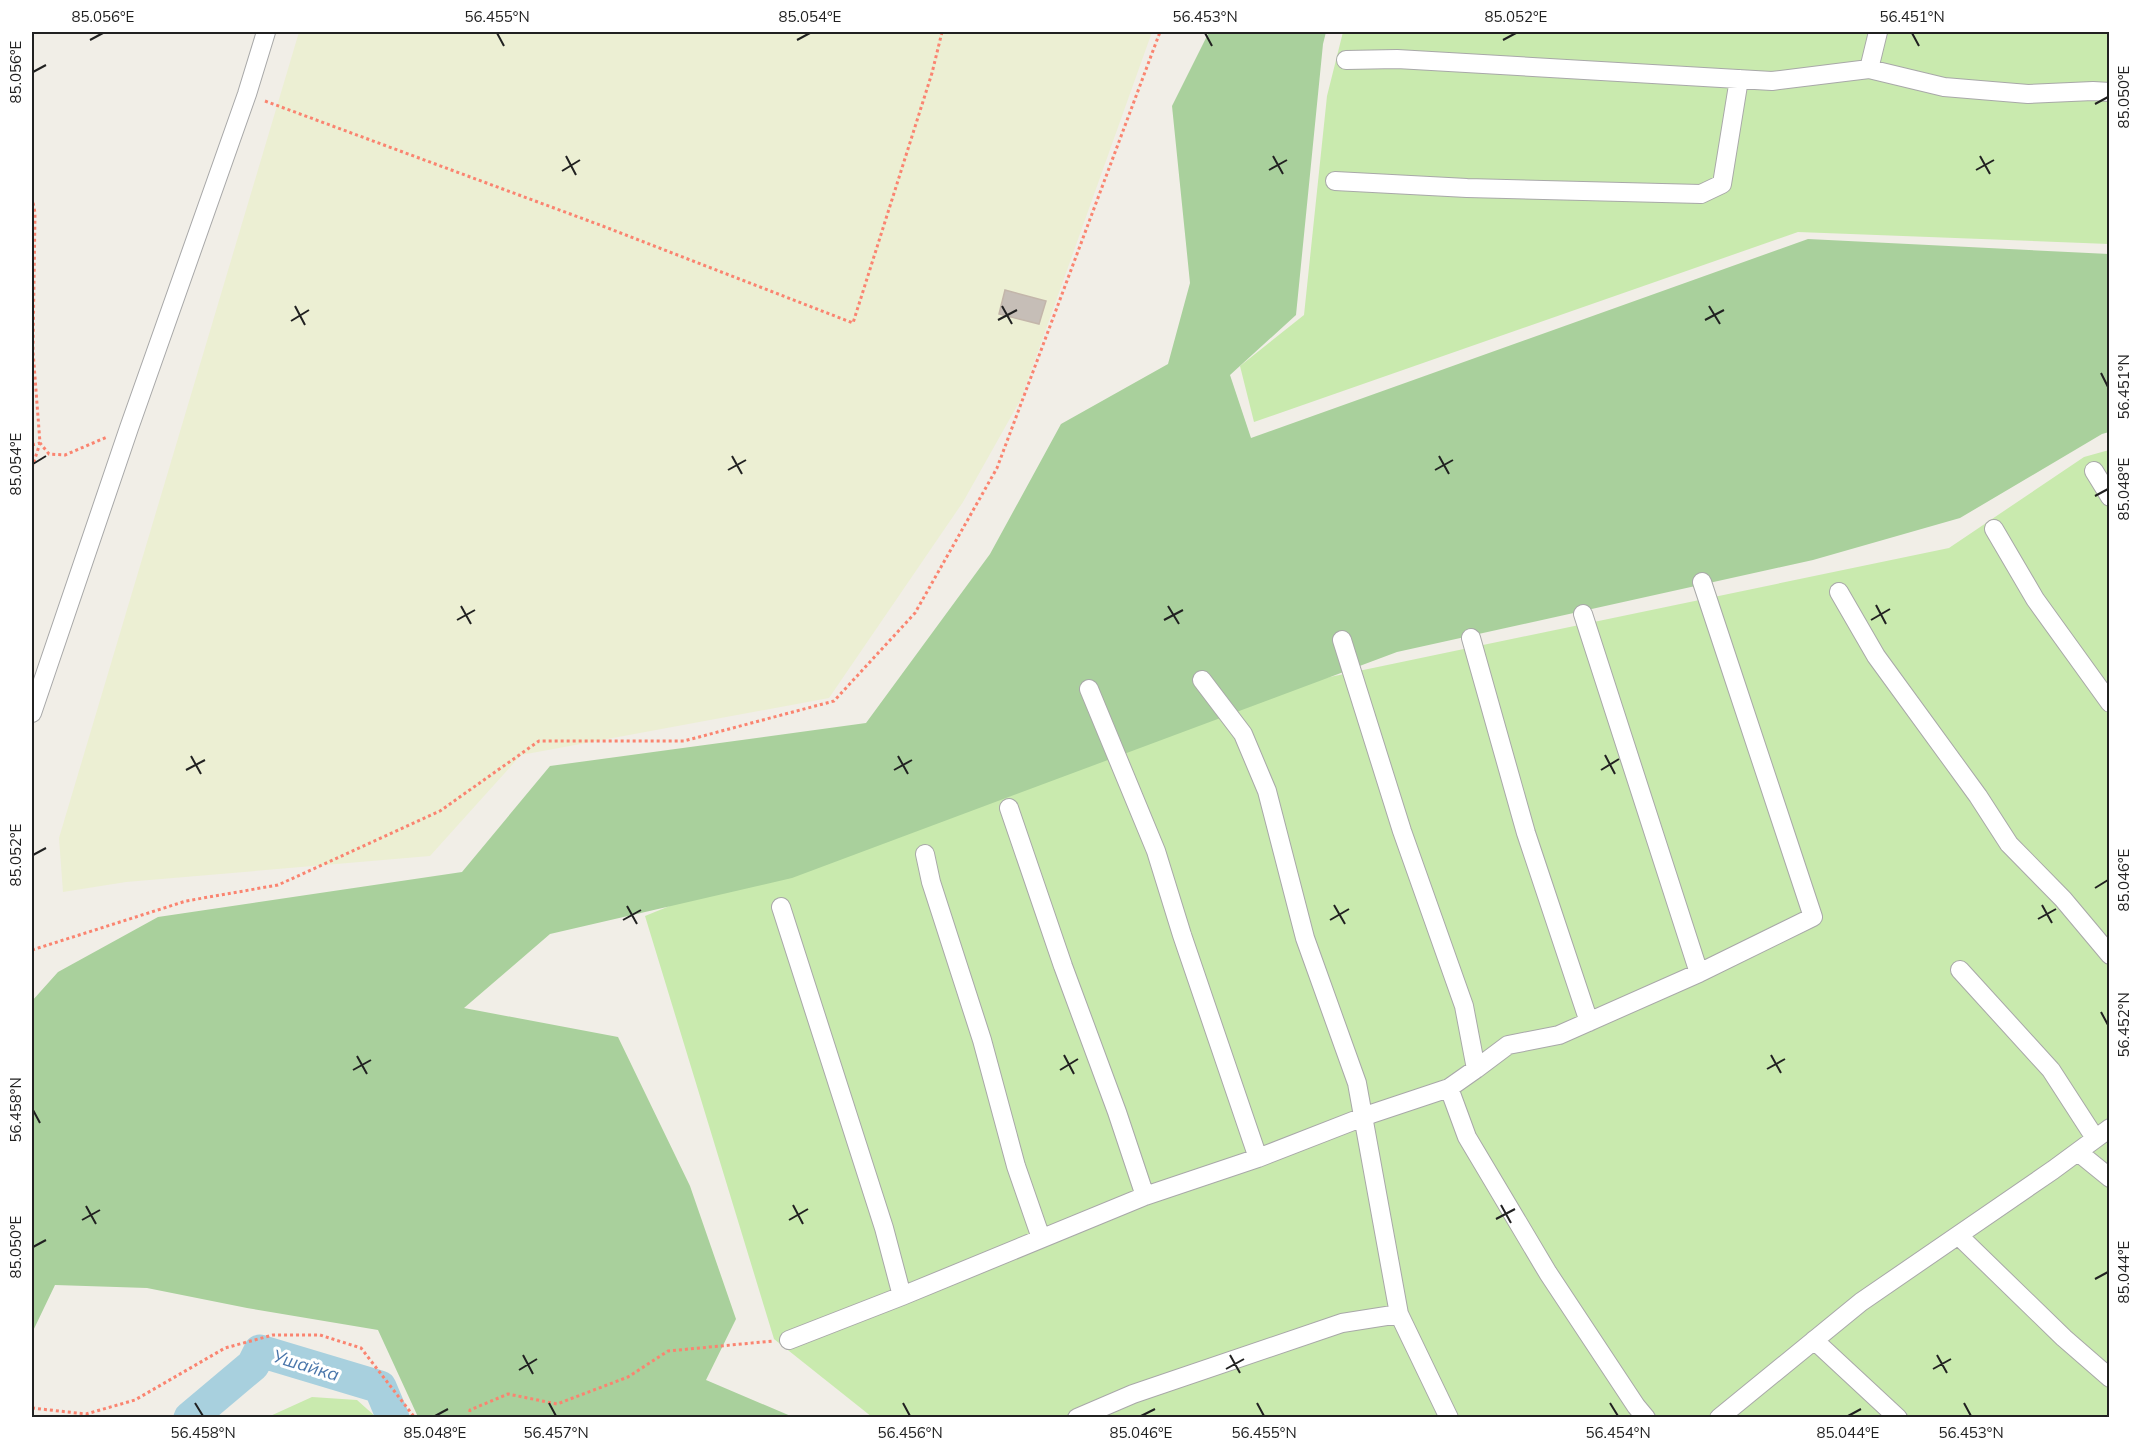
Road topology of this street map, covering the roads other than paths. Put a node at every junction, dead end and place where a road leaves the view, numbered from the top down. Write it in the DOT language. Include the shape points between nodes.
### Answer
graph roads {
  1 [pos="266,32"];
  2 [pos="1878,32"];
  3 [pos="1346,60"];
  4 [pos="1869,69"];
  5 [pos="1738,79"];
  6 [pos="2109,92"];
  7 [pos="1335,181"];
  8 [pos="2094,471"];
  9 [pos="2109,497"];
  10 [pos="1994,529"];
  11 [pos="1702,582"];
  12 [pos="1839,592"];
  13 [pos="1583,614"];
  14 [pos="1471,638"];
  15 [pos="1342,640"];
  16 [pos="1202,680"];
  17 [pos="1089,689"];
  18 [pos="2109,703"];
  19 [pos="32,713"];
  20 [pos="1009,808"];
  21 [pos="925,854"];
  22 [pos="781,907"];
  23 [pos="2109,955"];
  24 [pos="1960,970"];
  25 [pos="1699,973"];
  26 [pos="1590,1022"];
  27 [pos="1476,1069"];
  28 [pos="1449,1088"];
  29 [pos="1363,1117"];
  30 [pos="2102,1133"];
  31 [pos="2078,1152"];
  32 [pos="1258,1158"];
  33 [pos="2109,1178"];
  34 [pos="1144,1196"];
  35 [pos="1959,1236"];
  36 [pos="1041,1238"];
  37 [pos="902,1296"];
  38 [pos="1399,1314"];
  39 [pos="789,1340"];
  40 [pos="1814,1340"];
  41 [pos="2109,1378"];
  42 [pos="1077,1418"];
  43 [pos="1449,1418"];
  44 [pos="1646,1418"];
  45 [pos="1719,1418"];
  46 [pos="1898,1418"];
  1 -- 19 [label="street"];
  2 -- 4 [label="street"];
  3 -- 5 [label="street" via="1397,59"];
  4 -- 5 [label="street" via="1772,81"];
  4 -- 6 [label="street" via="1944,87 2028,94"];
  5 -- 7 [label="street" via="1722,184 1701,194"];
  8 -- 9 [label="street"];
  10 -- 18 [label="street" via="2035,599"];
  11 -- 25 [label="street" via="1813,917"];
  12 -- 23 [label="street" via="1876,656 2009,844 2064,899"];
  13 -- 25 [label="street"];
  14 -- 26 [label="street" via="1526,834"];
  15 -- 27 [label="street" via="1402,831 1464,1006"];
  16 -- 29 [label="street" via="1243,734 1267,791 1305,938 1357,1083"];
  17 -- 32 [label="street" via="1156,851"];
  20 -- 34 [label="street"];
  21 -- 36 [label="street" via="1016,1166"];
  22 -- 37 [label="street" via="884,1228"];
  24 -- 30 [label="street"];
  25 -- 26 [label="street"];
  26 -- 27 [label="street" via="1559,1035 1508,1045"];
  27 -- 28 [label="street"];
  28 -- 29 [label="street"];
  28 -- 44 [label="street" via="1472,1147 1548,1273"];
  29 -- 32 [label="street"];
  29 -- 38 [label="street"];
  30 -- 31 [label="street"];
  31 -- 33 [label="street"];
  31 -- 35 [label="street"];
  32 -- 34 [label="street"];
  34 -- 36 [label="street"];
  35 -- 40 [label="street" via="1861,1302"];
  35 -- 41 [label="street"];
  36 -- 37 [label="street"];
  37 -- 39 [label="street"];
  38 -- 42 [label="street" via="1342,1323 1133,1394"];
  38 -- 43 [label="street"];
  40 -- 45 [label="street"];
  40 -- 46 [label="street"];
}
